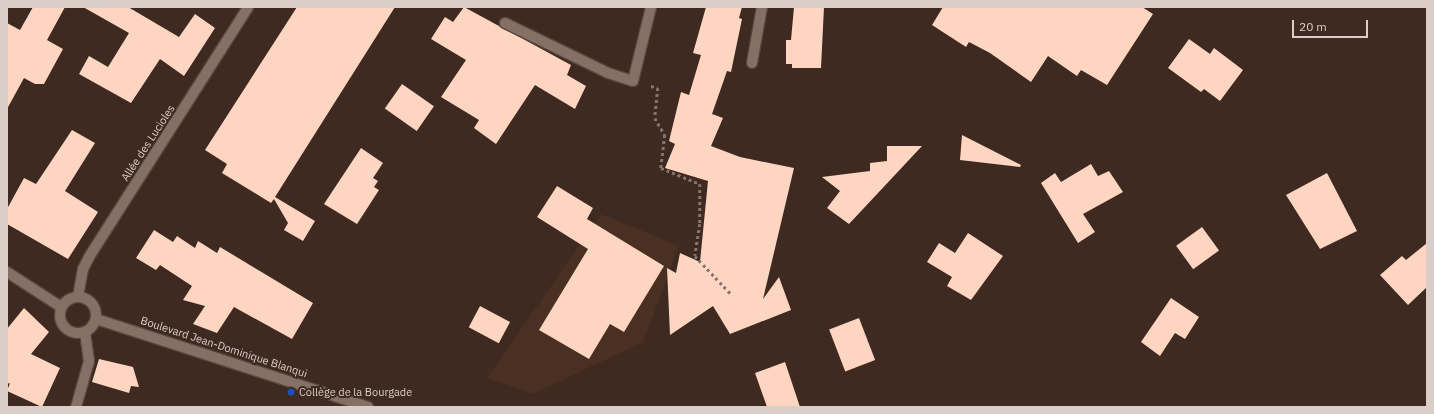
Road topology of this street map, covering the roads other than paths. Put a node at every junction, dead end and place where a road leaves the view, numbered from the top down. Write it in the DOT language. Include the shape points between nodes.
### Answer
graph roads {
  1 [pos="248,7"];
  2 [pos="651,7"];
  3 [pos="762,7"];
  4 [pos="505,23"];
  5 [pos="752,63"];
  6 [pos="7,272"];
  7 [pos="78,297"];
  8 [pos="62,307"];
  9 [pos="96,319"];
  10 [pos="85,332"];
  11 [pos="76,407"];
  12 [pos="368,407"];
  1 -- 7 [label="street, Allée des Lucioles" via="89,257 83,269"];
  2 -- 4 [label="street" via="633,81 608,73"];
  3 -- 5 [label="street"];
  6 -- 8 [label="street"];
  7 -- 8 [label="street" via="66,302"];
  7 -- 9 [label="street" via="93,304"];
  8 -- 10 [label="street" via="62,324 76,333"];
  9 -- 10 [label="street"];
  9 -- 12 [label="street, Boulevard Jean-Dominique Blanqui"];
  10 -- 11 [label="street" via="89,361"];
}
